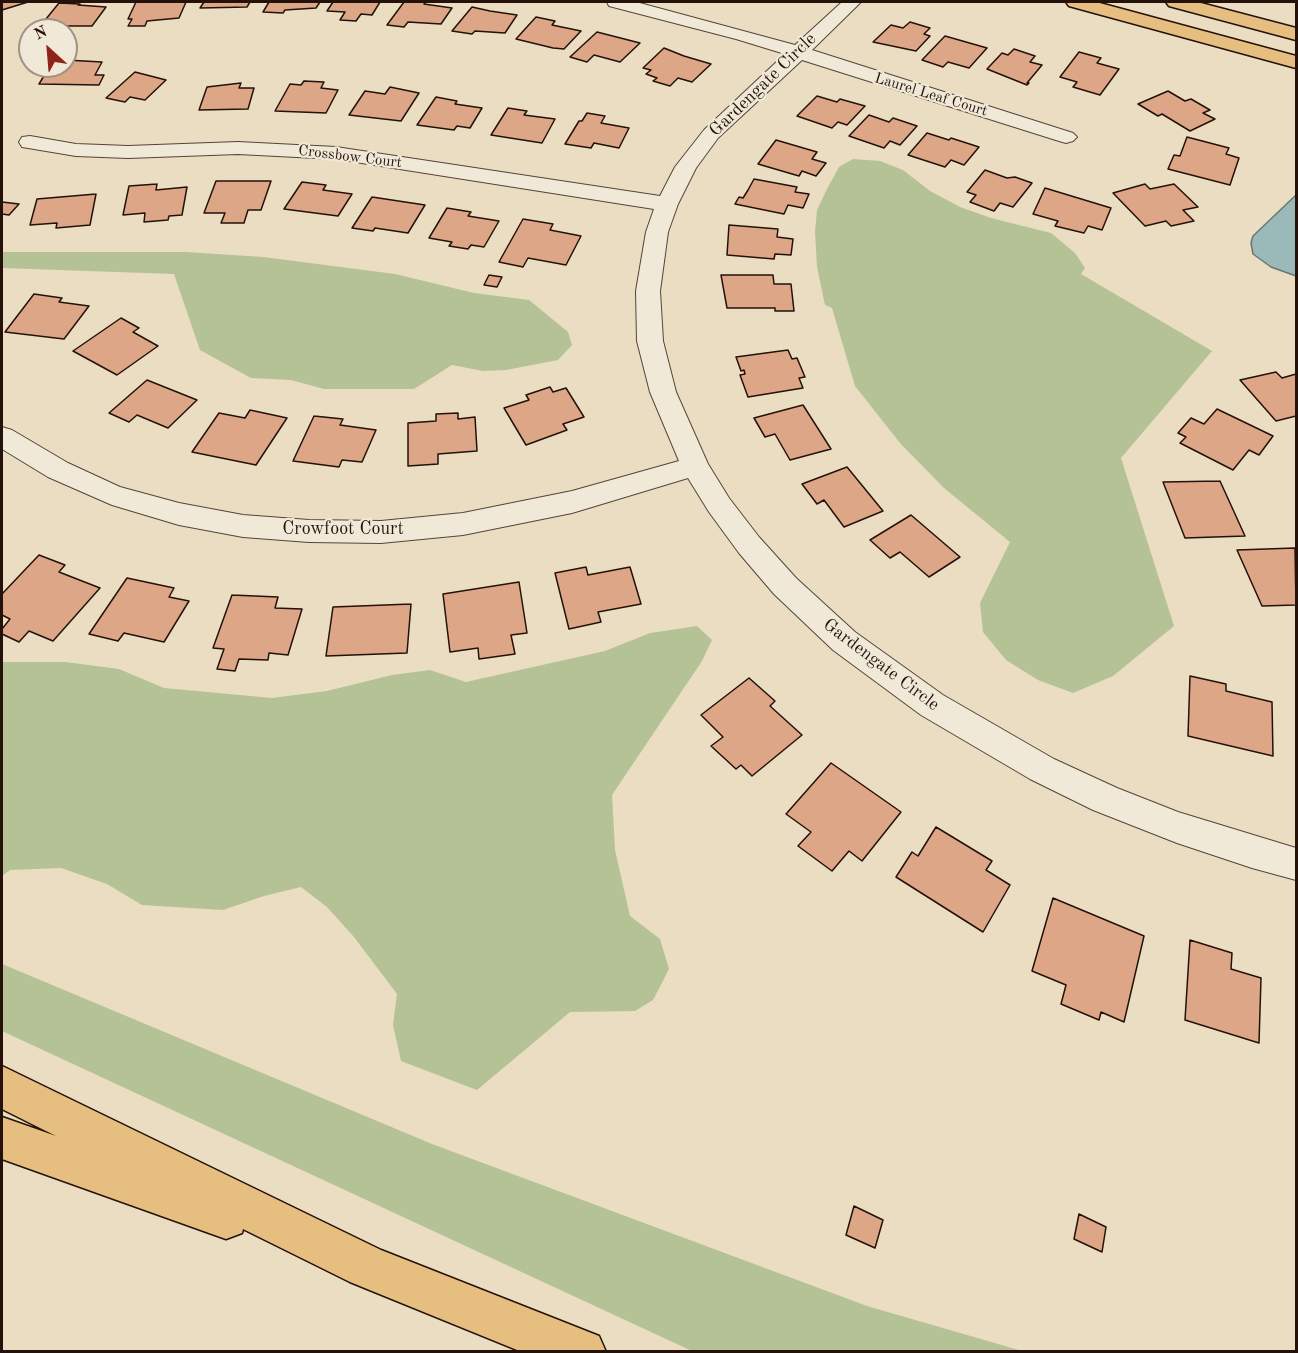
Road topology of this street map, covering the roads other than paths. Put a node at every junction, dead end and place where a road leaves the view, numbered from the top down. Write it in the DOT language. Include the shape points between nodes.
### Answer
graph roads {
  1 [pos="616,2"];
  2 [pos="852,2"];
  3 [pos="1076,2"];
  4 [pos="1176,2"];
  5 [pos="1296,34"];
  6 [pos="797,52"];
  7 [pos="1296,62"];
  8 [pos="1066,137"];
  9 [pos="30,142"];
  10 [pos="667,204"];
  11 [pos="2,437"];
  12 [pos="695,466"];
  13 [pos="1296,864"];
  14 [pos="2,1087"];
  15 [pos="2,1138"];
  16 [pos="366,1266"];
  17 [pos="583,1352"];
  1 -- 6 [label="street, Laurel Leaf Court"];
  2 -- 6 [label="street, Gardengate Circle"];
  3 -- 7 [label="main road"];
  4 -- 5 [label="main road"];
  6 -- 8 [label="street, Laurel Leaf Court"];
  6 -- 10 [label="street, Gardengate Circle" via="711,134 686,167"];
  9 -- 10 [label="street, Crossbow Court" via="76,150 128,152 238,148 336,153"];
  10 -- 12 [label="street, Gardengate Circle" via="651,261 650,341 663,392"];
  11 -- 12 [label="street, Crowfoot Court" via="58,470 112,495 179,514 243,526 309,531 381,532 463,524 534,512"];
  12 -- 13 [label="street, Gardengate Circle" via="719,505 785,586 844,641 932,705 1014,754 1105,799 1177,827"];
  14 -- 16 [label="main road"];
  15 -- 16 [label="main road"];
  16 -- 17 [label="main road"];
}
